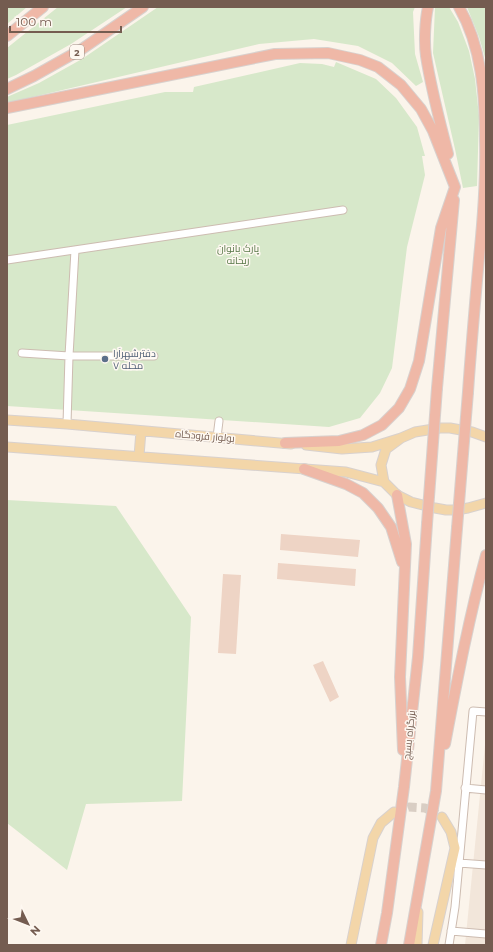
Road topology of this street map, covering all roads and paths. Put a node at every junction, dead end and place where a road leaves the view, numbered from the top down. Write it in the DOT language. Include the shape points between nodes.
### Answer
graph roads {
  1 [pos="43,7"];
  2 [pos="46,7"];
  3 [pos="143,7"];
  4 [pos="428,7"];
  5 [pos="459,7"];
  6 [pos="27,20"];
  7 [pos="7,36"];
  8 [pos="7,89"];
  9 [pos="7,108"];
  10 [pos="455,187"];
  11 [pos="485,199"];
  12 [pos="343,210"];
  13 [pos="75,250"];
  14 [pos="7,260"];
  15 [pos="22,353"];
  16 [pos="69,356"];
  17 [pos="154,356"];
  18 [pos="7,420"];
  19 [pos="219,421"];
  20 [pos="67,424"];
  21 [pos="141,431"];
  22 [pos="217,437"];
  23 [pos="486,437"];
  24 [pos="401,438"];
  25 [pos="285,443"];
  26 [pos="7,446"];
  27 [pos="139,456"];
  28 [pos="304,469"];
  29 [pos="384,482"];
  30 [pos="397,495"];
  31 [pos="486,504"];
  32 [pos="486,554"];
  33 [pos="405,571"];
  34 [pos="486,712"];
  35 [pos="404,787"];
  36 [pos="466,788"];
  37 [pos="486,790"];
  38 [pos="436,791"];
  39 [pos="394,812"];
  40 [pos="442,817"];
  41 [pos="459,863"];
  42 [pos="486,865"];
  43 [pos="418,896"];
  44 [pos="387,912"];
  45 [pos="451,931"];
  46 [pos="486,934"];
  47 [pos="351,945"];
  48 [pos="376,945"];
  49 [pos="380,945"];
  50 [pos="409,945"];
  51 [pos="418,945"];
  52 [pos="433,945"];
  53 [pos="449,945"];
  1 -- 6 [label="highway"];
  2 -- 6 [label="highway"];
  3 -- 8 [label="highway, 2" via="82,49"];
  4 -- 10 [label="highway" via="426,54"];
  5 -- 11 [label="highway" via="475,48 482,78 485,114"];
  6 -- 7 [label="highway"];
  9 -- 10 [label="highway" via="275,54 328,53 378,67 401,85 421,109 433,131"];
  10 -- 25 [label="highway" via="440,228 419,361 410,390 399,408 382,425 363,435 339,441"];
  10 -- 35 [label="highway, بزرگراه بسیج, bridge" via="437,388 418,657"];
  11 -- 38 [label="highway, bridge"];
  12 -- 13 [label="street"];
  13 -- 14 [label="street"];
  13 -- 16 [label="street"];
  15 -- 16 [label="street"];
  16 -- 17 [label="street"];
  16 -- 20 [label="street"];
  18 -- 20 [label="main road, بولوار فرودگاه"];
  19 -- 22 [label="street"];
  20 -- 21 [label="main road, بولوار فرودگاه"];
  21 -- 22 [label="main road, بولوار فرودگاه"];
  21 -- 27 [label="main road"];
  22 -- 25 [label="main road, بولوار فرودگاه"];
  23 -- 24 [label="main road, بولوار فرودگاه" via="461,429 440,428 415,432"];
  24 -- 25 [label="main road, بولوار فرودگاه" via="372,447 342,450"];
  24 -- 29 [label="main road" via="386,449 381,465"];
  26 -- 27 [label="main road"];
  27 -- 28 [label="main road"];
  28 -- 29 [label="main road" via="346,472"];
  28 -- 33 [label="highway" via="346,484 363,494 378,508 391,527"];
  29 -- 30 [label="main road"];
  30 -- 31 [label="main road" via="424,506 446,510"];
  30 -- 33 [label="highway" via="406,544"];
  32 -- 38 [label="highway" via="468,628"];
  33 -- 35 [label="highway" via="400,677"];
  34 -- 36 [label="street" via="473,711"];
  35 -- 44 [label="highway, بزرگراه بسیج"];
  36 -- 37 [label="street"];
  36 -- 41 [label="street"];
  38 -- 43 [label="highway"];
  39 -- 47 [label="main road" via="382,823 373,838"];
  40 -- 52 [label="main road" via="452,832 455,848"];
  41 -- 42 [label="street"];
  41 -- 45 [label="street"];
  43 -- 50 [label="highway"];
  43 -- 51 [label="main road"];
  44 -- 48 [label="main road"];
  44 -- 49 [label="highway, بزرگراه بسیج"];
  45 -- 46 [label="street"];
  45 -- 53 [label="street"];
}
